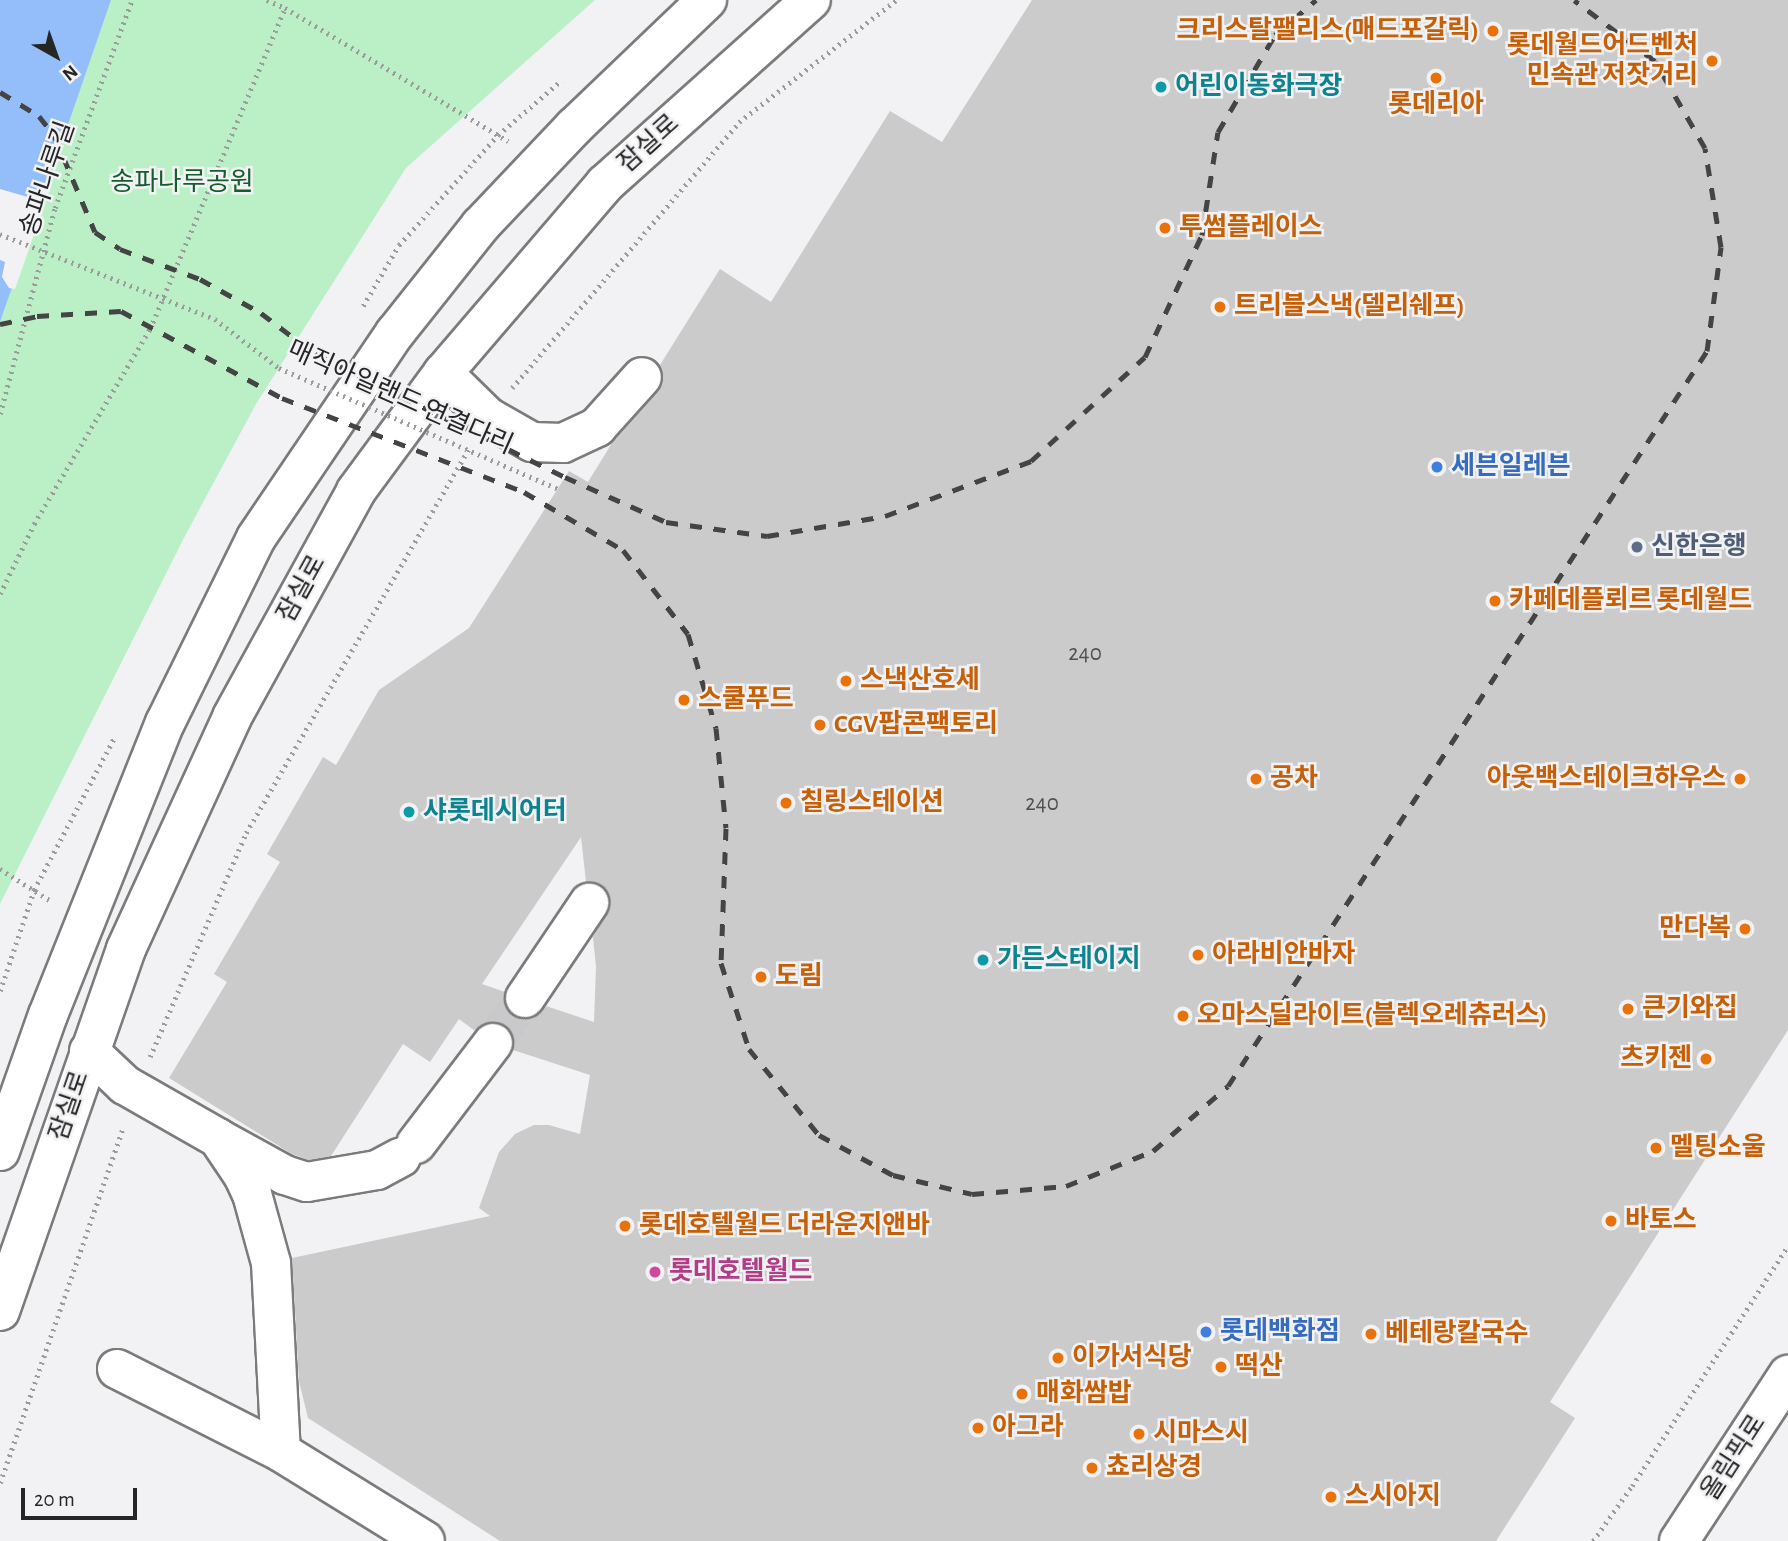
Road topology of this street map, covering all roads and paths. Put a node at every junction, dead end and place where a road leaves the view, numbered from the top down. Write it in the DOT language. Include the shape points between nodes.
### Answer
graph roads {
  1 [pos="132,0"];
  2 [pos="267,0"];
  3 [pos="707,0"];
  4 [pos="811,0"];
  5 [pos="896,0"];
  6 [pos="285,8"];
  7 [pos="542,161"];
  8 [pos="0,234"];
  9 [pos="443,373"];
  10 [pos="642,377"];
  11 [pos="0,414"];
  12 [pos="488,417"];
  13 [pos="558,489"];
  14 [pos="0,594"];
  15 [pos="0,869"];
  16 [pos="589,903"];
  17 [pos="85,922"];
  18 [pos="524,998"];
  19 [pos="493,1043"];
  20 [pos="89,1051"];
  21 [pos="136,1091"];
  22 [pos="218,1138"];
  23 [pos="0,1152"];
  24 [pos="1788,1246"];
  25 [pos="0,1311"];
  26 [pos="117,1369"];
  27 [pos="1788,1375"];
  28 [pos="281,1452"];
  29 [pos="0,1483"];
  30 [pos="425,1541"];
  31 [pos="1593,1541"];
  32 [pos="1679,1541"];
  1 -- 11 [label="path, 송파나루길" via="55,208"];
  2 -- 6 [label="path"];
  3 -- 7 [label="street, 잠실로"];
  4 -- 9 [label="street, 잠실로" via="605,184"];
  5 -- 12 [label="path" via="739,122"];
  6 -- 7 [label="path"];
  6 -- 14 [label="path" via="150,329 34,524"];
  7 -- 17 [label="street, 잠실로" via="480,226 394,333 256,538 165,723"];
  8 -- 13 [label="path, 매직아일랜드 연결다리, bridge" via="215,318 279,368"];
  9 -- 12 [label="street"];
  9 -- 20 [label="street, 잠실로" via="356,491 232,717 126,949"];
  10 -- 12 [label="street" via="597,427 563,443 532,442"];
  12 -- 21 [label="path" via="246,833"];
  15 -- 17 [label="path"];
  16 -- 18 [label="street"];
  17 -- 23 [label="street, 잠실로"];
  19 -- 22 [label="street" via="409,1150 377,1170 307,1182"];
  20 -- 21 [label="street"];
  20 -- 25 [label="street, 잠실로"];
  21 -- 22 [label="street"];
  21 -- 29 [label="path"];
  22 -- 28 [label="street" via="252,1194 271,1262"];
  24 -- 31 [label="path"];
  26 -- 28 [label="street"];
  27 -- 32 [label="street, 올림픽로"];
  28 -- 30 [label="street"];
}
